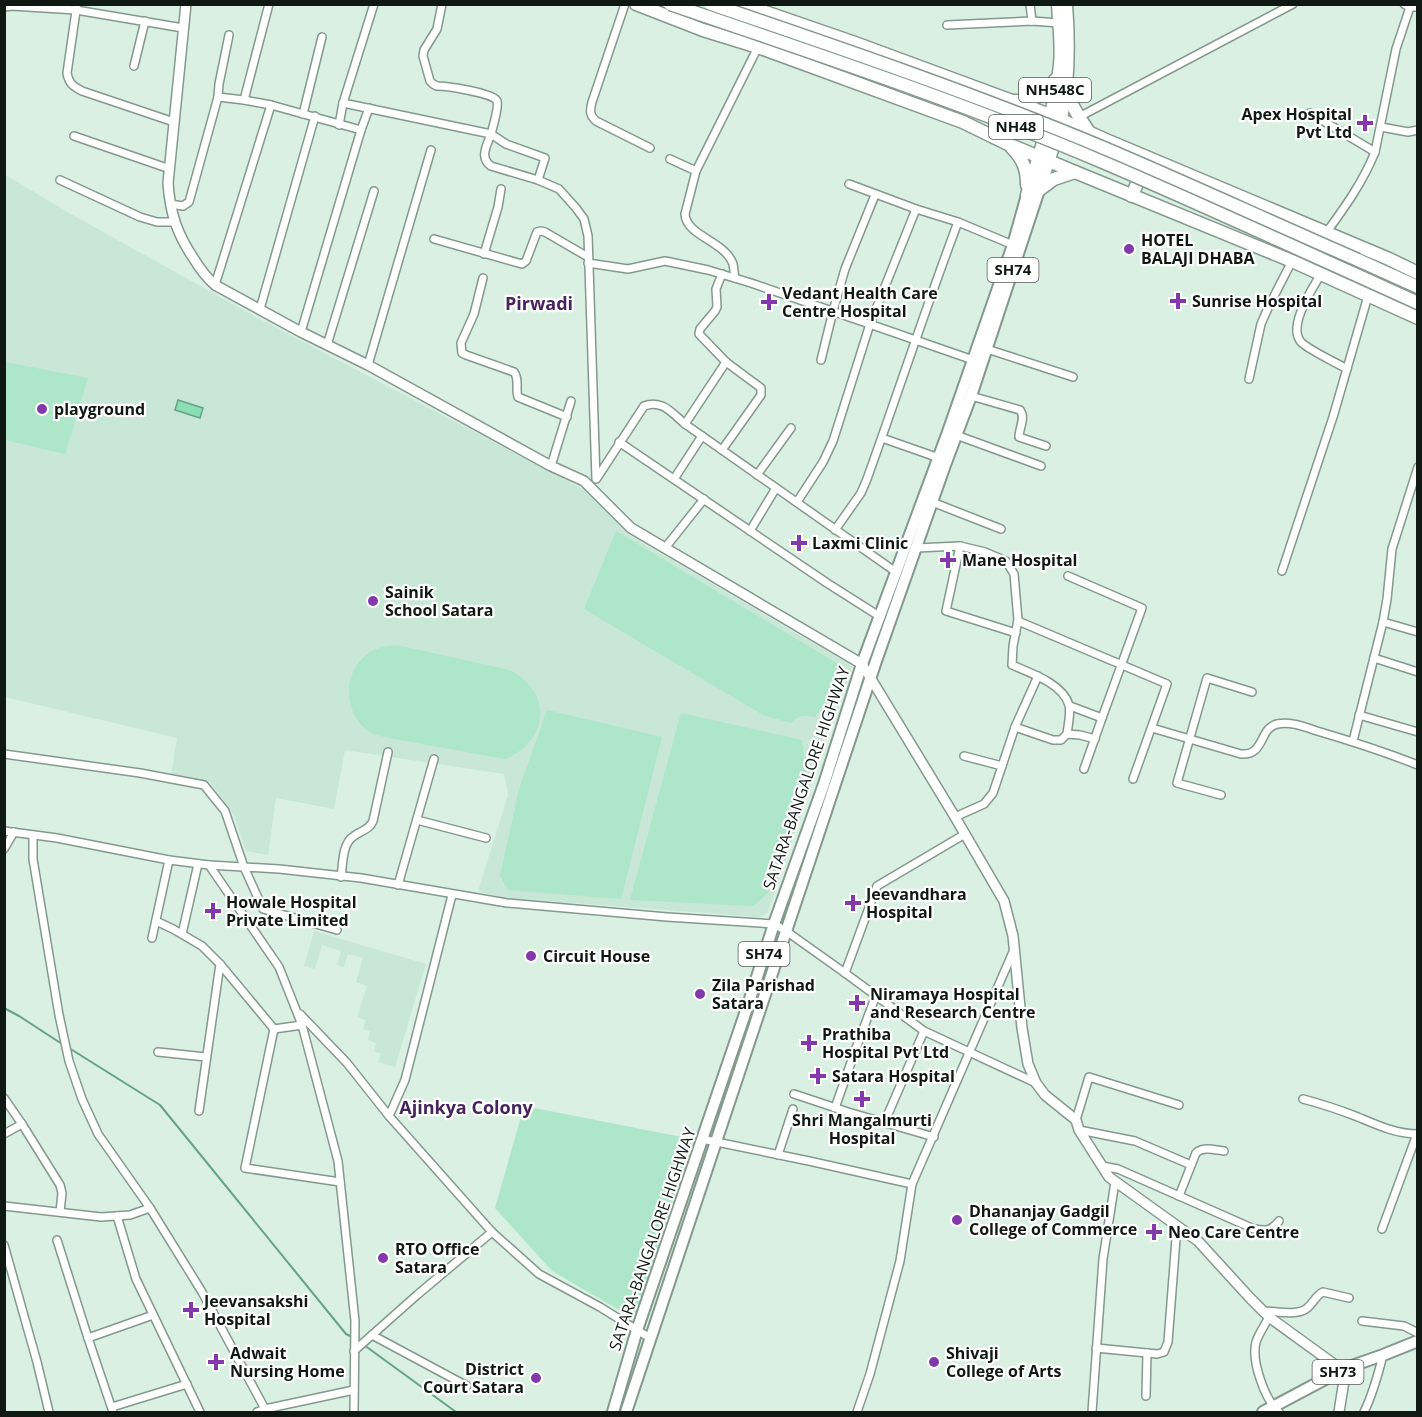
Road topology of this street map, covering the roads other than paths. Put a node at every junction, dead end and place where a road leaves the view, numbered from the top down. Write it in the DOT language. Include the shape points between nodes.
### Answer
graph roads {
  1 [pos="186,4"];
  2 [pos="269,4"];
  3 [pos="374,4"];
  4 [pos="442,4"];
  5 [pos="625,4"];
  6 [pos="636,4"];
  7 [pos="670,4"];
  8 [pos="711,4"];
  9 [pos="742,4"];
  10 [pos="1030,4"];
  11 [pos="1058,4"];
  12 [pos="1066,4"];
  13 [pos="1293,4"];
  14 [pos="1410,6"];
  15 [pos="4,7"];
  16 [pos="77,7"];
  17 [pos="145,21"];
  18 [pos="1032,21"];
  19 [pos="1059,23"];
  20 [pos="947,25"];
  21 [pos="183,28"];
  22 [pos="229,35"];
  23 [pos="321,37"];
  24 [pos="758,47"];
  25 [pos="1060,65"];
  26 [pos="134,66"];
  27 [pos="1065,92"];
  28 [pos="218,97"];
  29 [pos="244,100"];
  30 [pos="1010,100"];
  31 [pos="343,103"];
  32 [pos="271,105"];
  33 [pos="369,108"];
  34 [pos="1310,113"];
  35 [pos="303,114"];
  36 [pos="315,116"];
  37 [pos="1055,117"];
  38 [pos="1079,117"];
  39 [pos="174,122"];
  40 [pos="339,125"];
  41 [pos="1381,127"];
  42 [pos="361,130"];
  43 [pos="1418,130"];
  44 [pos="1089,133"];
  45 [pos="491,134"];
  46 [pos="74,136"];
  47 [pos="1008,144"];
  48 [pos="650,148"];
  49 [pos="432,150"];
  50 [pos="1375,152"];
  51 [pos="1147,158"];
  52 [pos="670,159"];
  53 [pos="1043,159"];
  54 [pos="170,169"];
  55 [pos="696,171"];
  56 [pos="1075,172"];
  57 [pos="60,180"];
  58 [pos="538,180"];
  59 [pos="849,184"];
  60 [pos="501,189"];
  61 [pos="374,191"];
  62 [pos="1033,193"];
  63 [pos="875,195"];
  64 [pos="1132,196"];
  65 [pos="170,204"];
  66 [pos="916,209"];
  67 [pos="175,222"];
  68 [pos="958,222"];
  69 [pos="1326,233"];
  70 [pos="434,239"];
  71 [pos="1013,245"];
  72 [pos="484,254"];
  73 [pos="588,260"];
  74 [pos="1292,261"];
  75 [pos="1418,273"];
  76 [pos="722,274"];
  77 [pos="1321,274"];
  78 [pos="483,278"];
  79 [pos="735,278"];
  80 [pos="215,285"];
  81 [pos="1418,287"];
  82 [pos="1368,296"];
  83 [pos="1418,303"];
  84 [pos="260,309"];
  85 [pos="833,311"];
  86 [pos="1418,318"];
  87 [pos="870,324"];
  88 [pos="301,332"];
  89 [pos="916,340"];
  90 [pos="327,345"];
  91 [pos="987,350"];
  92 [pos="821,360"];
  93 [pos="726,362"];
  94 [pos="978,362"];
  95 [pos="368,366"];
  96 [pos="1347,369"];
  97 [pos="1073,377"];
  98 [pos="1249,379"];
  99 [pos="971,396"];
  100 [pos="571,401"];
  101 [pos="567,417"];
  102 [pos="685,424"];
  103 [pos="790,428"];
  104 [pos="956,435"];
  105 [pos="702,436"];
  106 [pos="882,438"];
  107 [pos="619,442"];
  108 [pos="1046,446"];
  109 [pos="722,450"];
  110 [pos="939,458"];
  111 [pos="551,466"];
  112 [pos="1041,466"];
  113 [pos="1418,467"];
  114 [pos="758,475"];
  115 [pos="1416,477"];
  116 [pos="596,479"];
  117 [pos="674,479"];
  118 [pos="591,488"];
  119 [pos="776,488"];
  120 [pos="704,500"];
  121 [pos="797,502"];
  122 [pos="932,502"];
  123 [pos="1001,529"];
  124 [pos="835,530"];
  125 [pos="750,531"];
  126 [pos="960,546"];
  127 [pos="665,548"];
  128 [pos="916,548"];
  129 [pos="1282,571"];
  130 [pos="896,572"];
  131 [pos="1068,576"];
  132 [pos="879,616"];
  133 [pos="1018,621"];
  134 [pos="1383,622"];
  135 [pos="1418,632"];
  136 [pos="1016,633"];
  137 [pos="1374,658"];
  138 [pos="862,664"];
  139 [pos="1122,665"];
  140 [pos="1418,672"];
  141 [pos="1038,676"];
  142 [pos="870,678"];
  143 [pos="1252,692"];
  144 [pos="1070,706"];
  145 [pos="1359,715"];
  146 [pos="1102,718"];
  147 [pos="1015,727"];
  148 [pos="1152,728"];
  149 [pos="1418,732"];
  150 [pos="1067,734"];
  151 [pos="1095,739"];
  152 [pos="1189,739"];
  153 [pos="1353,741"];
  154 [pos="388,752"];
  155 [pos="4,754"];
  156 [pos="964,756"];
  157 [pos="434,759"];
  158 [pos="1002,765"];
  159 [pos="1418,765"];
  160 [pos="1084,769"];
  161 [pos="1133,779"];
  162 [pos="1221,795"];
  163 [pos="955,816"];
  164 [pos="417,819"];
  165 [pos="4,831"];
  166 [pos="14,832"];
  167 [pos="965,834"];
  168 [pos="33,835"];
  169 [pos="486,838"];
  170 [pos="4,849"];
  171 [pos="169,860"];
  172 [pos="198,864"];
  173 [pos="209,865"];
  174 [pos="244,867"];
  175 [pos="341,877"];
  176 [pos="398,885"];
  177 [pos="452,895"];
  178 [pos="156,921"];
  179 [pos="774,924"];
  180 [pos="337,930"];
  181 [pos="786,931"];
  182 [pos="182,934"];
  183 [pos="152,938"];
  184 [pos="1014,950"];
  185 [pos="220,963"];
  186 [pos="845,973"];
  187 [pos="876,995"];
  188 [pos="296,1010"];
  189 [pos="302,1025"];
  190 [pos="274,1029"];
  191 [pos="924,1031"];
  192 [pos="158,1052"];
  193 [pos="970,1052"];
  194 [pos="206,1058"];
  195 [pos="1036,1083"];
  196 [pos="794,1094"];
  197 [pos="4,1098"];
  198 [pos="1303,1099"];
  199 [pos="1179,1105"];
  200 [pos="835,1108"];
  201 [pos="793,1109"];
  202 [pos="199,1111"];
  203 [pos="389,1116"];
  204 [pos="885,1121"];
  205 [pos="22,1124"];
  206 [pos="1078,1125"];
  207 [pos="4,1134"];
  208 [pos="1417,1134"];
  209 [pos="934,1137"];
  210 [pos="702,1139"];
  211 [pos="715,1142"];
  212 [pos="1224,1151"];
  213 [pos="778,1155"];
  214 [pos="1191,1165"];
  215 [pos="1102,1166"];
  216 [pos="340,1182"];
  217 [pos="1115,1182"];
  218 [pos="912,1184"];
  219 [pos="1179,1196"];
  220 [pos="4,1206"];
  221 [pos="150,1208"];
  222 [pos="60,1212"];
  223 [pos="117,1216"];
  224 [pos="1279,1221"];
  225 [pos="1177,1226"];
  226 [pos="1382,1229"];
  227 [pos="492,1232"];
  228 [pos="57,1240"];
  229 [pos="4,1245"];
  230 [pos="1349,1298"];
  231 [pos="1266,1314"];
  232 [pos="153,1315"];
  233 [pos="1362,1321"];
  234 [pos="637,1330"];
  235 [pos="1418,1333"];
  236 [pos="372,1335"];
  237 [pos="88,1338"];
  238 [pos="650,1338"];
  239 [pos="1418,1341"];
  240 [pos="1096,1348"];
  241 [pos="354,1351"];
  242 [pos="1147,1353"];
  243 [pos="1383,1355"];
  244 [pos="1344,1369"];
  245 [pos="187,1384"];
  246 [pos="467,1386"];
  247 [pos="354,1390"];
  248 [pos="1146,1396"];
  249 [pos="112,1410"];
  250 [pos="265,1411"];
  251 [pos="1271,1411"];
  252 [pos="49,1413"];
  253 [pos="200,1413"];
  254 [pos="257,1413"];
  255 [pos="354,1413"];
  256 [pos="613,1413"];
  257 [pos="626,1413"];
  258 [pos="857,1413"];
  259 [pos="1092,1413"];
  260 [pos="1339,1413"];
  261 [pos="1364,1413"];
  1 -- 21 [label="street"];
  2 -- 29 [label="street"];
  3 -- 31 [label="street"];
  4 -- 45 [label="street" via="423,56 430,81 437,86 495,98"];
  5 -- 48 [label="street" via="591,115"];
  6 -- 24 [label="highway"];
  7 -- 83 [label="highway, NH48, bridge" via="847,64 1098,160"];
  8 -- 81 [label="highway, NH48, bridge" via="852,52 1103,148"];
  9 -- 30 [label="highway"];
  10 -- 18 [label="street"];
  11 -- 19 [label="highway, NH548C"];
  12 -- 27 [label="highway, NH548C" via="1069,50"];
  13 -- 38 [label="street"];
  14 -- 41 [label="street" via="1396,49"];
  15 -- 16 [label="street"];
  16 -- 17 [label="street"];
  16 -- 39 [label="street" via="67,73 72,85"];
  17 -- 21 [label="street"];
  17 -- 26 [label="street"];
  18 -- 19 [label="street"];
  18 -- 20 [label="street"];
  19 -- 25 [label="highway, NH548C"];
  21 -- 39 [label="street"];
  22 -- 28 [label="street"];
  23 -- 35 [label="street"];
  24 -- 47 [label="highway" via="963,122"];
  24 -- 55 [label="street"];
  25 -- 30 [label="highway" via="1045,93 1022,101"];
  25 -- 37 [label="highway, NH548C"];
  27 -- 37 [label="highway, NH548C"];
  27 -- 38 [label="highway"];
  28 -- 29 [label="street"];
  28 -- 65 [label="street" via="189,202 183,206"];
  29 -- 32 [label="street"];
  30 -- 37 [label="highway"];
  31 -- 33 [label="street"];
  31 -- 40 [label="street"];
  32 -- 35 [label="street"];
  32 -- 80 [label="street"];
  33 -- 42 [label="street"];
  33 -- 45 [label="street"];
  34 -- 50 [label="street"];
  35 -- 36 [label="street"];
  36 -- 40 [label="street"];
  36 -- 84 [label="street"];
  37 -- 44 [label="highway"];
  37 -- 53 [label="highway, NH548C"];
  38 -- 44 [label="highway"];
  39 -- 54 [label="street"];
  40 -- 42 [label="street"];
  41 -- 43 [label="street"];
  41 -- 50 [label="street"];
  42 -- 88 [label="street"];
  44 -- 51 [label="highway"];
  45 -- 58 [label="street" via="506,144 545,158"];
  45 -- 58 [label="street" via="484,154 487,164"];
  46 -- 54 [label="street"];
  47 -- 53 [label="highway"];
  47 -- 62 [label="highway" via="1020,155"];
  49 -- 95 [label="street"];
  50 -- 69 [label="street" via="1350,200"];
  51 -- 64 [label="highway"];
  51 -- 69 [label="highway"];
  52 -- 55 [label="street"];
  53 -- 56 [label="highway"];
  53 -- 62 [label="highway, SATARA-BANGALORE HIGHWAY / SH74"];
  54 -- 65 [label="street"];
  55 -- 79 [label="street" via="685,220 727,255 733,263"];
  56 -- 62 [label="highway" via="1054,179"];
  56 -- 64 [label="highway"];
  57 -- 67 [label="street" via="140,217"];
  58 -- 73 [label="street" via="559,189 584,219"];
  59 -- 63 [label="street"];
  60 -- 72 [label="street"];
  61 -- 90 [label="street"];
  62 -- 71 [label="main road, SATARA-BANGALORE HIGHWAY / SH74"];
  62 -- 91 [label="main road, SATARA-BANGALORE HIGHWAY / SH74"];
  63 -- 66 [label="street"];
  63 -- 85 [label="street" via="845,269"];
  64 -- 74 [label="highway"];
  65 -- 67 [label="street"];
  66 -- 68 [label="street"];
  66 -- 87 [label="street"];
  67 -- 80 [label="street" via="182,242"];
  68 -- 71 [label="street"];
  68 -- 89 [label="street"];
  69 -- 75 [label="highway"];
  70 -- 72 [label="street"];
  71 -- 94 [label="main road, SATARA-BANGALORE HIGHWAY / SH74"];
  72 -- 73 [label="street" via="524,263 537,232 541,231"];
  73 -- 76 [label="street" via="628,269 665,261"];
  73 -- 116 [label="street"];
  74 -- 77 [label="highway"];
  74 -- 98 [label="street" via="1261,324"];
  76 -- 79 [label="street"];
  76 -- 93 [label="street" via="716,289 717,307 699,334"];
  77 -- 82 [label="highway"];
  77 -- 96 [label="street" via="1300,315 1297,337"];
  78 -- 101 [label="street" via="474,314 460,344 462,353 514,372 518,397"];
  79 -- 85 [label="street"];
  80 -- 84 [label="street"];
  82 -- 86 [label="highway"];
  82 -- 96 [label="street"];
  84 -- 88 [label="street"];
  85 -- 87 [label="street"];
  85 -- 92 [label="street"];
  87 -- 89 [label="street"];
  87 -- 121 [label="street" via="834,441"];
  88 -- 90 [label="street"];
  89 -- 94 [label="street"];
  89 -- 106 [label="street"];
  90 -- 95 [label="street"];
  91 -- 94 [label="main road, SATARA-BANGALORE HIGHWAY / SH74"];
  91 -- 97 [label="street"];
  93 -- 102 [label="street"];
  93 -- 109 [label="street" via="762,391"];
  94 -- 99 [label="main road, SATARA-BANGALORE HIGHWAY / SH74"];
  94 -- 110 [label="main road, SATARA-BANGALORE HIGHWAY / SH74"];
  95 -- 111 [label="street"];
  96 -- 129 [label="street"];
  99 -- 104 [label="main road, SATARA-BANGALORE HIGHWAY / SH74"];
  99 -- 108 [label="street" via="1020,410 1023,418 1018,437"];
  100 -- 101 [label="street"];
  101 -- 111 [label="street"];
  102 -- 105 [label="street"];
  102 -- 107 [label="street" via="662,405 650,404 639,411"];
  103 -- 114 [label="street"];
  104 -- 112 [label="street"];
  104 -- 122 [label="main road, SATARA-BANGALORE HIGHWAY / SH74"];
  105 -- 109 [label="street"];
  105 -- 117 [label="street"];
  106 -- 110 [label="street"];
  106 -- 124 [label="street" via="861,493"];
  107 -- 116 [label="street"];
  107 -- 117 [label="street"];
  109 -- 114 [label="street"];
  110 -- 130 [label="main road, SATARA-BANGALORE HIGHWAY / SH74"];
  111 -- 118 [label="street"];
  113 -- 115 [label="street"];
  114 -- 119 [label="street"];
  115 -- 134 [label="street" via="1392,549"];
  116 -- 118 [label="street"];
  117 -- 120 [label="street"];
  118 -- 127 [label="street" via="631,528"];
  119 -- 121 [label="street"];
  119 -- 125 [label="street"];
  120 -- 125 [label="street"];
  120 -- 127 [label="street"];
  121 -- 124 [label="street"];
  122 -- 123 [label="street"];
  122 -- 128 [label="main road, SATARA-BANGALORE HIGHWAY / SH74"];
  124 -- 130 [label="street"];
  125 -- 132 [label="street"];
  126 -- 128 [label="street"];
  126 -- 133 [label="street" via="1006,561 1014,574"];
  126 -- 136 [label="street" via="946,611"];
  127 -- 138 [label="street"];
  128 -- 142 [label="main road, SATARA-BANGALORE HIGHWAY / SH74"];
  130 -- 132 [label="main road, SATARA-BANGALORE HIGHWAY / SH74"];
  131 -- 139 [label="street" via="1142,608"];
  132 -- 138 [label="main road, SATARA-BANGALORE HIGHWAY / SH74"];
  133 -- 136 [label="street"];
  133 -- 139 [label="street"];
  134 -- 135 [label="street"];
  134 -- 137 [label="street"];
  136 -- 141 [label="street" via="1012,665"];
  137 -- 140 [label="street"];
  137 -- 145 [label="street"];
  138 -- 142 [label="street"];
  138 -- 179 [label="main road, SATARA-BANGALORE HIGHWAY / SH74"];
  139 -- 146 [label="street"];
  139 -- 148 [label="street" via="1167,684"];
  141 -- 144 [label="street" via="1062,691"];
  141 -- 147 [label="street"];
  142 -- 163 [label="street"];
  142 -- 181 [label="main road, SATARA-BANGALORE HIGHWAY / SH74"];
  143 -- 152 [label="street" via="1207,678"];
  144 -- 146 [label="street"];
  144 -- 150 [label="street"];
  145 -- 149 [label="street"];
  145 -- 153 [label="street"];
  146 -- 151 [label="street"];
  147 -- 150 [label="street" via="1053,740 1061,740"];
  147 -- 158 [label="street"];
  148 -- 152 [label="street"];
  148 -- 161 [label="street"];
  150 -- 151 [label="street"];
  151 -- 160 [label="street"];
  152 -- 153 [label="street" via="1247,755 1257,749 1273,725 1285,723"];
  152 -- 162 [label="street" via="1177,783"];
  153 -- 159 [label="street"];
  154 -- 175 [label="street" via="373,821 349,840"];
  155 -- 174 [label="street" via="204,785 225,811"];
  156 -- 158 [label="street"];
  157 -- 164 [label="street"];
  158 -- 163 [label="street" via="994,792 984,804"];
  163 -- 167 [label="street"];
  164 -- 169 [label="street"];
  164 -- 176 [label="street"];
  165 -- 166 [label="street"];
  166 -- 168 [label="street"];
  166 -- 170 [label="street"];
  167 -- 184 [label="street" via="1004,901"];
  167 -- 186 [label="street" via="877,886"];
  168 -- 171 [label="street"];
  168 -- 221 [label="street" via="47,947 69,1061 98,1134"];
  171 -- 172 [label="street"];
  171 -- 178 [label="street"];
  172 -- 173 [label="street"];
  172 -- 182 [label="street"];
  173 -- 174 [label="street"];
  173 -- 188 [label="street" via="279,967"];
  174 -- 175 [label="street"];
  174 -- 180 [label="street" via="263,909"];
  175 -- 176 [label="street"];
  176 -- 177 [label="street"];
  177 -- 179 [label="street" via="575,910"];
  177 -- 203 [label="street" via="405,1080"];
  178 -- 182 [label="street"];
  178 -- 183 [label="street"];
  179 -- 181 [label="street"];
  179 -- 210 [label="main road, SATARA-BANGALORE HIGHWAY / SH74"];
  181 -- 186 [label="street"];
  181 -- 211 [label="main road, SATARA-BANGALORE HIGHWAY / SH74"];
  182 -- 185 [label="street"];
  184 -- 193 [label="street"];
  184 -- 195 [label="street" via="1022,1028 1028,1064"];
  185 -- 190 [label="street"];
  185 -- 194 [label="street"];
  186 -- 187 [label="street"];
  187 -- 191 [label="street"];
  187 -- 200 [label="street"];
  188 -- 189 [label="street"];
  188 -- 203 [label="street" via="347,1063"];
  189 -- 190 [label="street"];
  189 -- 216 [label="street"];
  190 -- 216 [label="street" via="245,1168"];
  191 -- 193 [label="street"];
  191 -- 204 [label="street"];
  192 -- 194 [label="street"];
  193 -- 195 [label="street"];
  193 -- 209 [label="street"];
  194 -- 202 [label="street"];
  195 -- 206 [label="street"];
  196 -- 200 [label="street"];
  197 -- 205 [label="street"];
  198 -- 208 [label="street" via="1388,1129"];
  199 -- 206 [label="street" via="1089,1077"];
  200 -- 204 [label="street"];
  201 -- 213 [label="street"];
  203 -- 227 [label="street"];
  204 -- 209 [label="street"];
  205 -- 207 [label="street"];
  205 -- 222 [label="street" via="60,1185"];
  206 -- 214 [label="street"];
  206 -- 215 [label="street"];
  208 -- 226 [label="street"];
  209 -- 218 [label="street"];
  210 -- 211 [label="street"];
  210 -- 234 [label="main road, SATARA-BANGALORE HIGHWAY / SH74"];
  211 -- 213 [label="street"];
  211 -- 238 [label="main road, SATARA-BANGALORE HIGHWAY / SH74"];
  212 -- 214 [label="street" via="1199,1150"];
  213 -- 218 [label="street"];
  214 -- 219 [label="street"];
  215 -- 217 [label="street"];
  215 -- 219 [label="street" via="1118,1169"];
  216 -- 241 [label="street" via="355,1322"];
  217 -- 225 [label="street"];
  217 -- 240 [label="street" via="1103,1258"];
  218 -- 258 [label="street" via="900,1261"];
  219 -- 224 [label="street" via="1254,1229 1270,1230"];
  220 -- 222 [label="street"];
  221 -- 223 [label="street"];
  221 -- 250 [label="street" via="202,1292"];
  222 -- 223 [label="street"];
  223 -- 232 [label="street" via="136,1278"];
  225 -- 231 [label="street" via="1198,1241"];
  225 -- 242 [label="street" via="1168,1342 1164,1352"];
  227 -- 234 [label="street" via="539,1274"];
  227 -- 236 [label="street"];
  228 -- 237 [label="street"];
  229 -- 252 [label="street"];
  230 -- 231 [label="street" via="1323,1292 1302,1311"];
  231 -- 244 [label="street"];
  231 -- 251 [label="street" via="1256,1342 1255,1362"];
  232 -- 237 [label="street"];
  232 -- 245 [label="street"];
  233 -- 235 [label="street" via="1404,1326"];
  234 -- 238 [label="street"];
  234 -- 256 [label="main road, SATARA-BANGALORE HIGHWAY / SH74"];
  236 -- 241 [label="street"];
  236 -- 246 [label="street"];
  237 -- 249 [label="street"];
  238 -- 257 [label="main road, SATARA-BANGALORE HIGHWAY / SH74"];
  239 -- 243 [label="main road, SH73"];
  240 -- 242 [label="street"];
  240 -- 259 [label="street"];
  241 -- 247 [label="street"];
  242 -- 248 [label="street"];
  243 -- 244 [label="main road, SH73"];
  243 -- 261 [label="street"];
  244 -- 251 [label="main road, SH73"];
  244 -- 260 [label="street"];
  245 -- 249 [label="street"];
  245 -- 253 [label="street"];
  247 -- 250 [label="street"];
  247 -- 255 [label="street"];
  250 -- 254 [label="street"];
}
